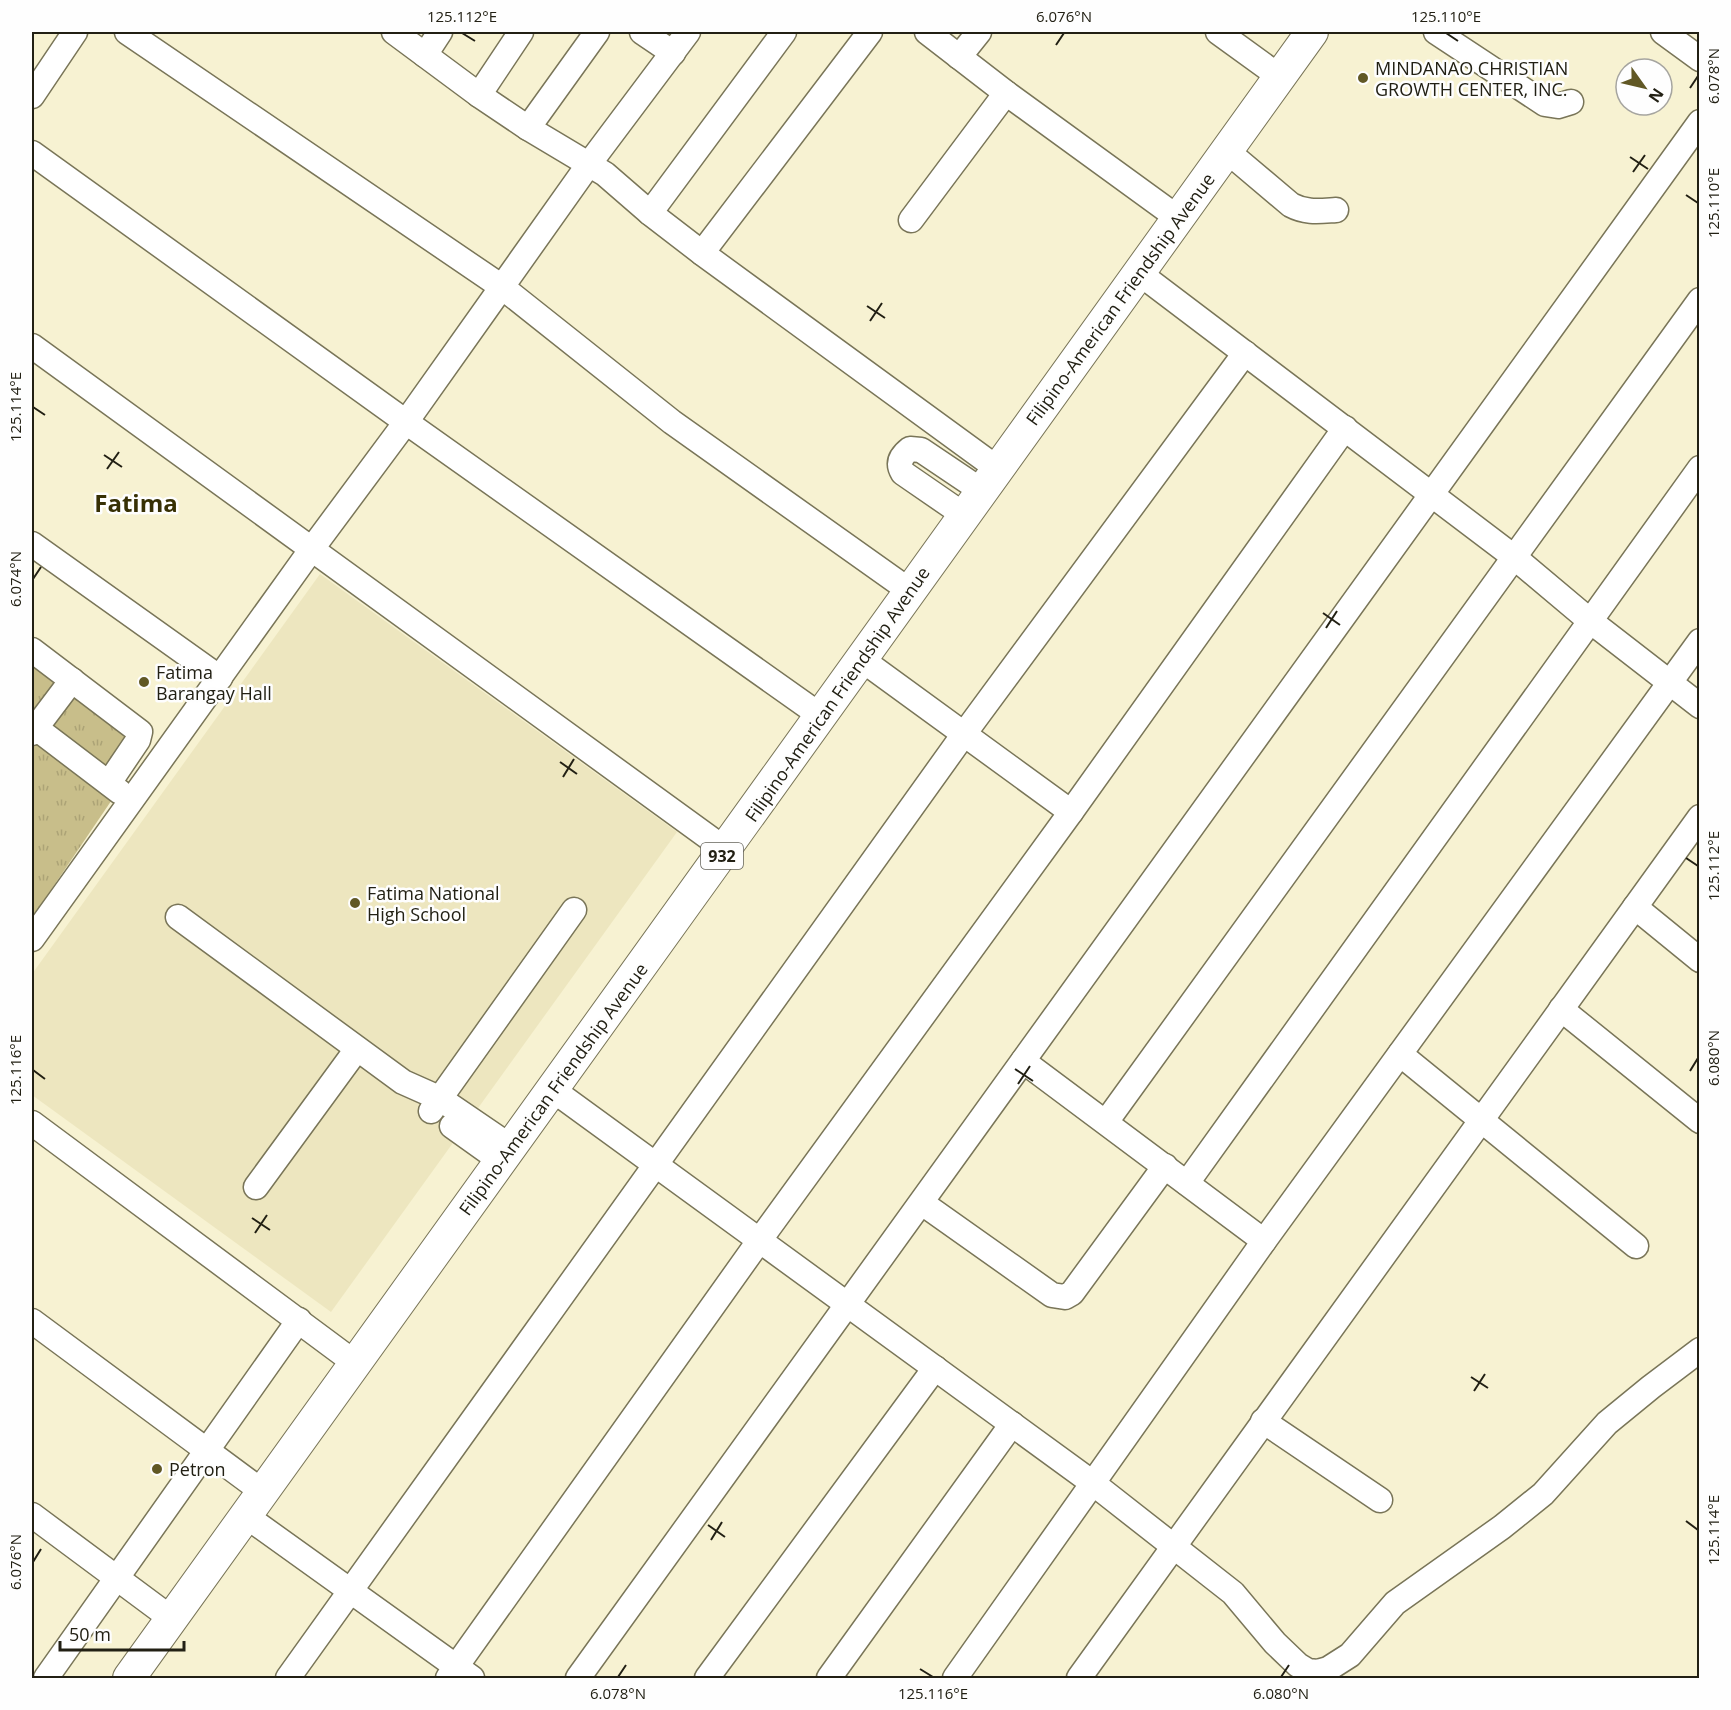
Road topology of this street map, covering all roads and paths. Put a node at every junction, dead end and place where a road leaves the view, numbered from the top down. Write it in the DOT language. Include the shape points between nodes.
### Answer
graph roads {
  1 [pos="75,32"];
  2 [pos="127,32"];
  3 [pos="394,32"];
  4 [pos="440,32"];
  5 [pos="521,32"];
  6 [pos="597,32"];
  7 [pos="642,32"];
  8 [pos="688,32"];
  9 [pos="784,32"];
  10 [pos="870,32"];
  11 [pos="927,32"];
  12 [pos="979,32"];
  13 [pos="1218,32"];
  14 [pos="1312,32"];
  15 [pos="1436,32"];
  16 [pos="1663,32"];
  17 [pos="673,53"];
  18 [pos="425,55"];
  19 [pos="959,57"];
  20 [pos="1700,59"];
  21 [pos="1280,77"];
  22 [pos="1006,93"];
  23 [pos="479,95"];
  24 [pos="32,96"];
  25 [pos="1571,102"];
  26 [pos="1700,122"];
  27 [pos="528,128"];
  28 [pos="1227,151"];
  29 [pos="32,153"];
  30 [pos="588,164"];
  31 [pos="1336,210"];
  32 [pos="650,213"];
  33 [pos="1179,218"];
  34 [pos="912,219"];
  35 [pos="702,254"];
  36 [pos="1138,273"];
  37 [pos="502,287"];
  38 [pos="1700,300"];
  39 [pos="32,346"];
  40 [pos="1245,353"];
  41 [pos="405,422"];
  42 [pos="1345,428"];
  43 [pos="1700,468"];
  44 [pos="981,491"];
  45 [pos="1430,494"];
  46 [pos="32,544"];
  47 [pos="311,550"];
  48 [pos="1514,557"];
  49 [pos="910,591"];
  50 [pos="1589,620"];
  51 [pos="1700,641"];
  52 [pos="32,650"];
  53 [pos="861,659"];
  54 [pos="220,678"];
  55 [pos="72,680"];
  56 [pos="1670,682"];
  57 [pos="1700,706"];
  58 [pos="820,716"];
  59 [pos="33,729"];
  60 [pos="964,734"];
  61 [pos="108,783"];
  62 [pos="132,801"];
  63 [pos="1071,812"];
  64 [pos="1700,817"];
  65 [pos="726,850"];
  66 [pos="1635,907"];
  67 [pos="574,910"];
  68 [pos="178,917"];
  69 [pos="33,933"];
  70 [pos="1700,960"];
  71 [pos="1561,1009"];
  72 [pos="357,1049"];
  73 [pos="1400,1054"];
  74 [pos="1023,1061"];
  75 [pos="553,1090"];
  76 [pos="435,1105"];
  77 [pos="1482,1119"];
  78 [pos="1700,1121"];
  79 [pos="1106,1122"];
  80 [pos="32,1123"];
  81 [pos="506,1154"];
  82 [pos="1165,1166"];
  83 [pos="656,1167"];
  84 [pos="1187,1183"];
  85 [pos="256,1187"];
  86 [pos="922,1203"];
  87 [pos="759,1241"];
  88 [pos="1264,1241"];
  89 [pos="1636,1246"];
  90 [pos="848,1306"];
  91 [pos="299,1320"];
  92 [pos="32,1321"];
  93 [pos="1700,1350"];
  94 [pos="355,1363"];
  95 [pos="935,1368"];
  96 [pos="1263,1421"];
  97 [pos="1012,1424"];
  98 [pos="206,1450"];
  99 [pos="1094,1484"];
  100 [pos="1380,1500"];
  101 [pos="255,1504"];
  102 [pos="32,1515"];
  103 [pos="1174,1546"];
  104 [pos="116,1577"];
  105 [pos="352,1592"];
  106 [pos="172,1619"];
  107 [pos="459,1675"];
  108 [pos="46,1678"];
  109 [pos="129,1678"];
  110 [pos="288,1678"];
  111 [pos="578,1678"];
  112 [pos="707,1678"];
  113 [pos="830,1678"];
  114 [pos="955,1678"];
  115 [pos="1079,1678"];
  1 -- 24 [label="street"];
  2 -- 37 [label="street"];
  3 -- 18 [label="street"];
  4 -- 18 [label="street"];
  5 -- 23 [label="street"];
  6 -- 27 [label="street"];
  7 -- 17 [label="street"];
  8 -- 17 [label="street"];
  9 -- 32 [label="street"];
  10 -- 35 [label="street"];
  11 -- 19 [label="street"];
  12 -- 19 [label="street"];
  13 -- 21 [label="street"];
  14 -- 21 [label="main road, Filipino-American Friendship Avenue / 932"];
  15 -- 25 [label="street" via="1545,104"];
  16 -- 20 [label="street"];
  17 -- 30 [label="street"];
  18 -- 23 [label="street"];
  19 -- 22 [label="street"];
  21 -- 28 [label="main road, Filipino-American Friendship Avenue / 932"];
  22 -- 33 [label="street"];
  22 -- 34 [label="street"];
  23 -- 27 [label="street"];
  26 -- 45 [label="street"];
  27 -- 30 [label="street"];
  28 -- 31 [label="street" via="1300,210"];
  28 -- 33 [label="main road, Filipino-American Friendship Avenue / 932"];
  29 -- 41 [label="street"];
  30 -- 32 [label="street"];
  30 -- 37 [label="street"];
  32 -- 35 [label="street"];
  33 -- 36 [label="main road, Filipino-American Friendship Avenue / 932"];
  35 -- 44 [label="street"];
  36 -- 40 [label="street"];
  36 -- 44 [label="main road, Filipino-American Friendship Avenue / 932"];
  37 -- 41 [label="street"];
  37 -- 49 [label="street" via="672,422"];
  38 -- 48 [label="street"];
  39 -- 47 [label="street"];
  40 -- 42 [label="street"];
  40 -- 60 [label="street"];
  41 -- 47 [label="street"];
  41 -- 58 [label="street"];
  42 -- 45 [label="street"];
  42 -- 63 [label="street"];
  43 -- 50 [label="street"];
  44 -- 49 [label="main road, Filipino-American Friendship Avenue / 932"];
  45 -- 48 [label="street"];
  45 -- 74 [label="street"];
  46 -- 54 [label="street"];
  47 -- 54 [label="street"];
  47 -- 65 [label="street"];
  48 -- 50 [label="street"];
  48 -- 79 [label="street"];
  49 -- 53 [label="main road, Filipino-American Friendship Avenue / 932"];
  50 -- 56 [label="street"];
  50 -- 84 [label="street"];
  51 -- 56 [label="street"];
  52 -- 55 [label="street"];
  53 -- 58 [label="main road, Filipino-American Friendship Avenue / 932"];
  53 -- 60 [label="street"];
  54 -- 62 [label="street"];
  55 -- 59 [label="street"];
  55 -- 61 [label="street" via="140,732"];
  56 -- 57 [label="street"];
  56 -- 73 [label="street"];
  58 -- 65 [label="main road, Filipino-American Friendship Avenue / 932"];
  59 -- 61 [label="street"];
  60 -- 63 [label="street"];
  60 -- 83 [label="street"];
  61 -- 62 [label="street"];
  62 -- 69 [label="street"];
  63 -- 87 [label="street"];
  64 -- 66 [label="street"];
  65 -- 75 [label="main road, Filipino-American Friendship Avenue / 932"];
  66 -- 70 [label="street"];
  66 -- 71 [label="street"];
  67 -- 76 [label="street"];
  68 -- 72 [label="street"];
  71 -- 77 [label="street"];
  71 -- 78 [label="street"];
  72 -- 76 [label="street"];
  72 -- 85 [label="street"];
  73 -- 77 [label="street"];
  73 -- 88 [label="street"];
  74 -- 79 [label="street"];
  74 -- 86 [label="street"];
  75 -- 81 [label="main road, Filipino-American Friendship Avenue / 932"];
  75 -- 83 [label="street"];
  76 -- 81 [label="street"];
  77 -- 89 [label="street"];
  77 -- 96 [label="street"];
  79 -- 82 [label="street"];
  80 -- 91 [label="street"];
  81 -- 94 [label="main road, Filipino-American Friendship Avenue / 932"];
  82 -- 84 [label="street"];
  82 -- 86 [label="street" via="1072,1293 1059,1298"];
  83 -- 87 [label="street"];
  83 -- 105 [label="street"];
  84 -- 88 [label="street"];
  86 -- 90 [label="street"];
  87 -- 90 [label="street"];
  87 -- 107 [label="street"];
  88 -- 99 [label="street"];
  90 -- 95 [label="street"];
  90 -- 111 [label="street"];
  91 -- 94 [label="street"];
  91 -- 98 [label="street"];
  92 -- 98 [label="street"];
  93 -- 103 [label="street" via="1607,1423 1530,1505 1395,1603 1350,1655 1328,1669 1308,1671 1298,1665 1233,1593"];
  94 -- 101 [label="main road, Filipino-American Friendship Avenue / 932"];
  95 -- 97 [label="street"];
  95 -- 112 [label="street"];
  96 -- 100 [label="street"];
  96 -- 103 [label="street"];
  97 -- 99 [label="street"];
  97 -- 113 [label="street"];
  98 -- 101 [label="street"];
  98 -- 104 [label="street"];
  99 -- 103 [label="street"];
  99 -- 114 [label="street"];
  101 -- 105 [label="street"];
  101 -- 106 [label="main road, Filipino-American Friendship Avenue / 932"];
  102 -- 104 [label="street"];
  103 -- 115 [label="street"];
  104 -- 106 [label="street"];
  104 -- 108 [label="street"];
  105 -- 107 [label="street"];
  105 -- 110 [label="street"];
  106 -- 109 [label="main road, Filipino-American Friendship Avenue / 932"];
}
